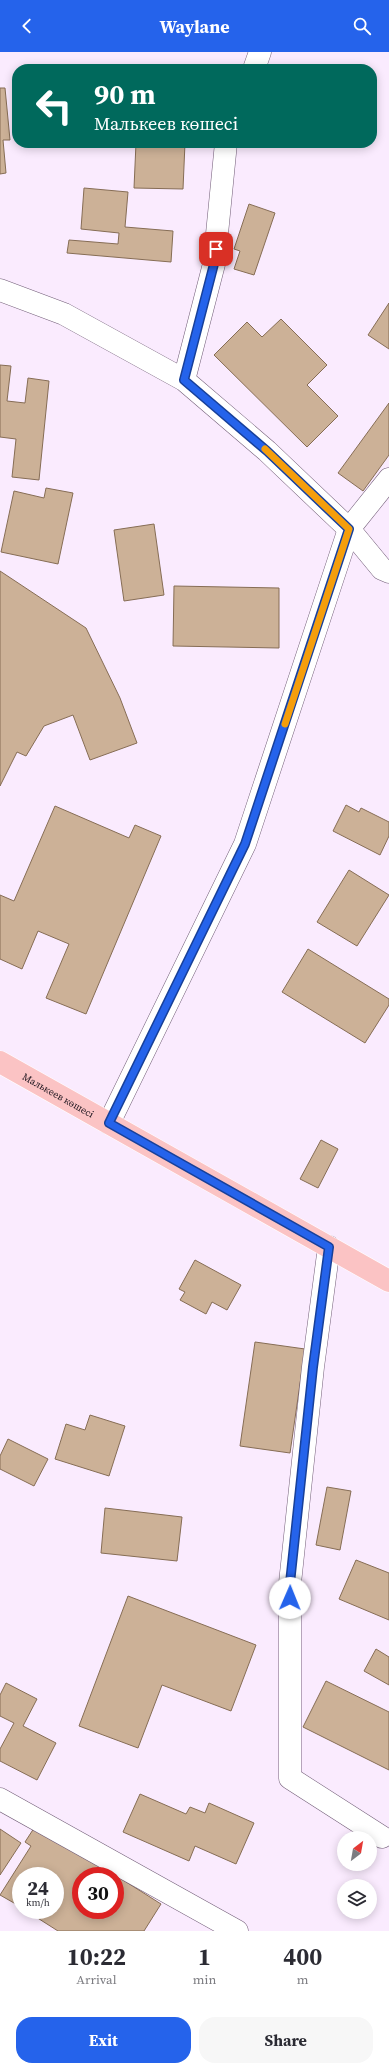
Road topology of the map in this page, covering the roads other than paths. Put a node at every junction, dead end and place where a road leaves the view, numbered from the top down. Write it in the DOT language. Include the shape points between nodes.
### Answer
graph roads {
  1 [pos="260,52"];
  2 [pos="256,64"];
  3 [pos="226,148"];
  4 [pos="0,290"];
  5 [pos="184,380"];
  6 [pos="389,479"];
  7 [pos="349,529"];
  8 [pos="389,572"];
  9 [pos="0,1062"];
  10 [pos="109,1123"];
  11 [pos="329,1247"];
  12 [pos="389,1281"];
  13 [pos="0,1800"];
  14 [pos="382,1837"];
  15 [pos="237,1931"];
  1 -- 2 [label="street"];
  3 -- 5 [label="street" via="214,264"];
  4 -- 5 [label="street" via="64,314"];
  5 -- 7 [label="street" via="267,451"];
  6 -- 7 [label="street"];
  7 -- 8 [label="street" via="382,568"];
  7 -- 10 [label="street" via="245,844"];
  9 -- 10 [label="main road, Малькеев көшесі"];
  10 -- 11 [label="main road, Малькеев көшесі"];
  11 -- 12 [label="main road, Малькеев көшесі"];
  11 -- 14 [label="street" via="313,1367 290,1583 290,1778"];
  13 -- 15 [label="street"];
}
